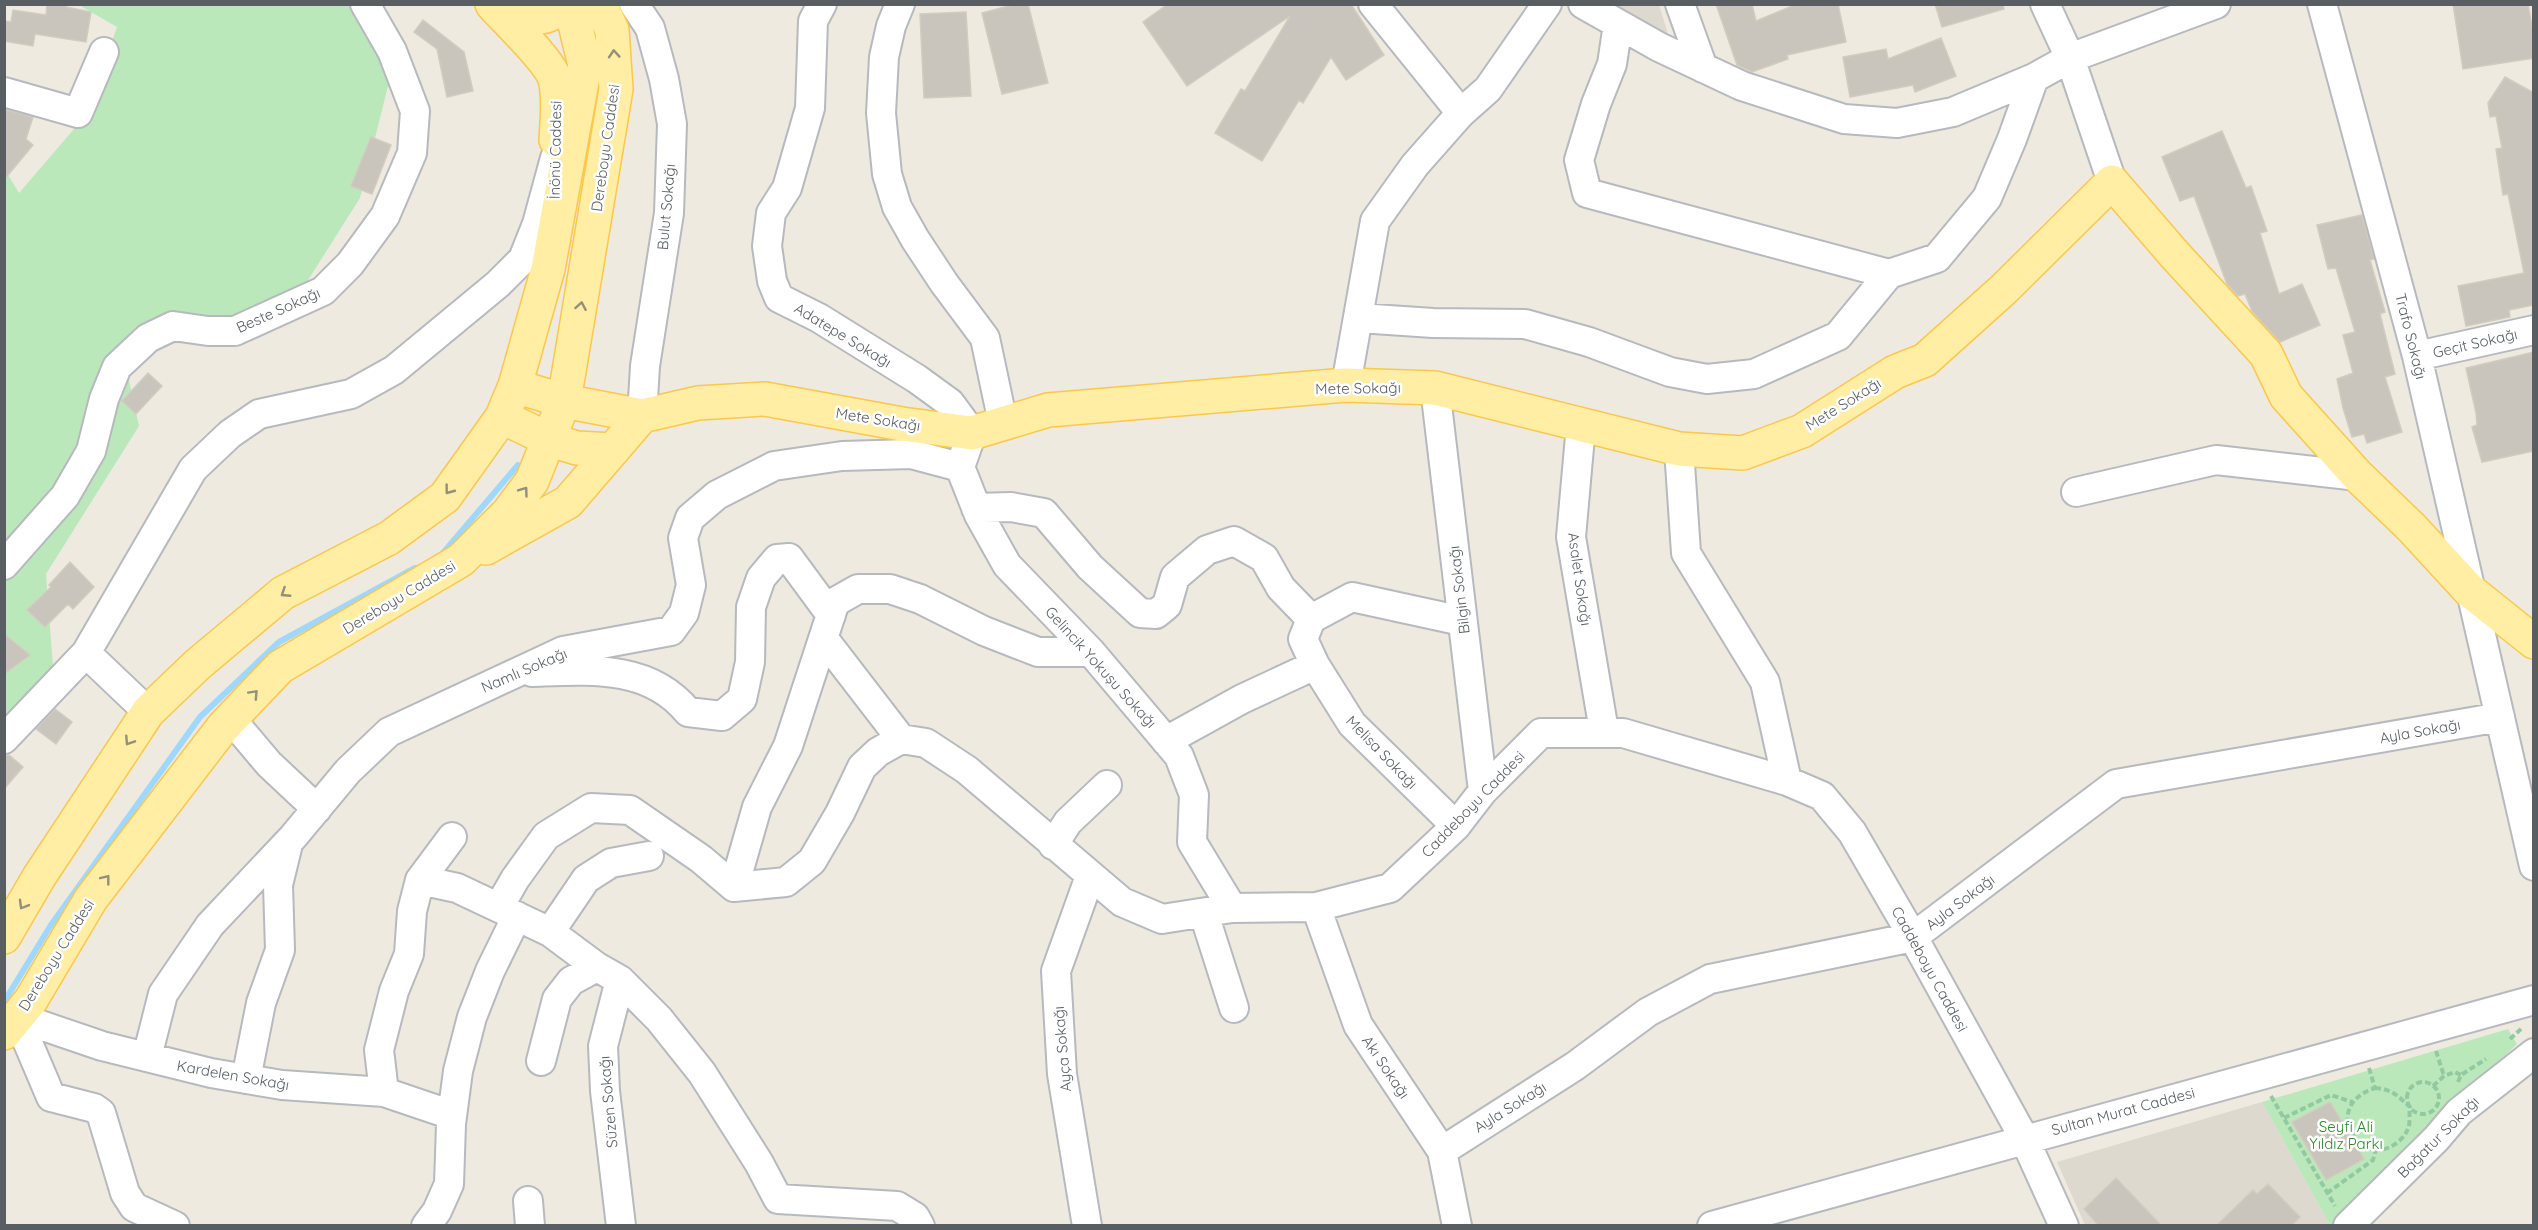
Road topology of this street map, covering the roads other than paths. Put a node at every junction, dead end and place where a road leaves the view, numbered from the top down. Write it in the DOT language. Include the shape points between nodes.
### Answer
graph roads {
  1 [pos="365,4"];
  2 [pos="560,4"];
  3 [pos="570,4"];
  4 [pos="600,4"];
  5 [pos="634,4"];
  6 [pos="822,4"];
  7 [pos="900,4"];
  8 [pos="1373,4"];
  9 [pos="1547,4"];
  10 [pos="1583,4"];
  11 [pos="1680,4"];
  12 [pos="2045,4"];
  13 [pos="2216,4"];
  14 [pos="2322,4"];
  15 [pos="506,8"];
  16 [pos="1618,24"];
  17 [pos="104,52"];
  18 [pos="2070,58"];
  19 [pos="585,65"];
  20 [pos="1703,68"];
  21 [pos="2034,78"];
  22 [pos="4,92"];
  23 [pos="613,106"];
  24 [pos="1461,113"];
  25 [pos="556,153"];
  26 [pos="2112,182"];
  27 [pos="552,247"];
  28 [pos="1889,274"];
  29 [pos="1359,318"];
  30 [pos="2534,330"];
  31 [pos="2417,356"];
  32 [pos="515,386"];
  33 [pos="1346,386"];
  34 [pos="1435,388"];
  35 [pos="564,402"];
  36 [pos="642,416"];
  37 [pos="502,417"];
  38 [pos="1003,423"];
  39 [pos="1581,425"];
  40 [pos="972,433"];
  41 [pos="550,440"];
  42 [pos="1679,449"];
  43 [pos="614,450"];
  44 [pos="960,467"];
  45 [pos="2358,476"];
  46 [pos="2076,492"];
  47 [pos="976,508"];
  48 [pos="461,560"];
  49 [pos="4,565"];
  50 [pos="2469,590"];
  51 [pos="1311,619"];
  52 [pos="1462,621"];
  53 [pos="827,627"];
  54 [pos="2534,642"];
  55 [pos="1091,652"];
  56 [pos="86,653"];
  57 [pos="1315,665"];
  58 [pos="512,673"];
  59 [pos="148,712"];
  60 [pos="2500,717"];
  61 [pos="231,719"];
  62 [pos="1604,731"];
  63 [pos="4,739"];
  64 [pos="901,739"];
  65 [pos="1166,741"];
  66 [pos="1787,781"];
  67 [pos="1107,785"];
  68 [pos="1482,791"];
  69 [pos="317,809"];
  70 [pos="1455,826"];
  71 [pos="452,837"];
  72 [pos="289,842"];
  73 [pos="1053,845"];
  74 [pos="649,856"];
  75 [pos="2534,866"];
  76 [pos="1090,876"];
  77 [pos="420,880"];
  78 [pos="734,887"];
  79 [pos="1316,907"];
  80 [pos="1232,908"];
  81 [pos="508,912"];
  82 [pos="1204,914"];
  83 [pos="550,932"];
  84 [pos="1913,937"];
  85 [pos="4,938"];
  86 [pos="608,973"];
  87 [pos="2534,1000"];
  88 [pos="1234,1008"];
  89 [pos="11,1025"];
  90 [pos="2534,1053"];
  91 [pos="147,1057"];
  92 [pos="540,1061"];
  93 [pos="246,1079"];
  94 [pos="384,1092"];
  95 [pos="452,1115"];
  96 [pos="2024,1138"];
  97 [pos="1442,1151"];
  98 [pos="2342,1217"];
  99 [pos="175,1226"];
  100 [pos="426,1226"];
  101 [pos="621,1226"];
  102 [pos="920,1226"];
  103 [pos="1087,1226"];
  104 [pos="1457,1226"];
  105 [pos="1712,1226"];
  106 [pos="2064,1226"];
  1 -- 49 [label="street, Beste Sokağı" via="392,51 415,111 412,153 385,216 350,264 323,291 235,331 173,326 148,338 117,367 91,451 65,496"];
  2 -- 15 [label="main road" via="548,17 535,19"];
  3 -- 19 [label="main road"];
  23 -- 4 [label="main road, Dereboyu Caddesi, one-way" via="616,89 612,30"];
  5 -- 36 [label="street, Bulut Sokağı" via="650,28 672,124 669,213 645,366"];
  6 -- 40 [label="street, Adatepe Sokağı" via="813,21 810,108 787,188 771,213 767,246 772,281 779,298 819,318 950,403"];
  7 -- 38 [label="street" via="884,57 881,113 887,174 897,207 915,239 985,338"];
  8 -- 24 [label="street"];
  9 -- 24 [label="street" via="1488,89"];
  10 -- 16 [label="street"];
  11 -- 20 [label="street"];
  12 -- 18 [label="street"];
  13 -- 18 [label="street"];
  14 -- 31 [label="street, Trafo Sokağı"];
  15 -- 19 [label="main road"];
  15 -- 25 [label="main road, İnönü Caddesi" via="555,79"];
  16 -- 20 [label="street"];
  16 -- 28 [label="street" via="1612,64 1579,160 1587,193"];
  17 -- 22 [label="street" via="78,113"];
  18 -- 21 [label="street"];
  18 -- 26 [label="street"];
  19 -- 23 [label="main road"];
  19 -- 27 [label="main road"];
  20 -- 21 [label="street" via="1742,86 1844,119 1897,123 1953,112"];
  21 -- 28 [label="street" via="1987,198 1937,258"];
  35 -- 23 [label="main road, Dereboyu Caddesi, one-way"];
  24 -- 29 [label="street" via="1415,165 1376,221"];
  25 -- 27 [label="main road, İnönü Caddesi"];
  25 -- 56 [label="street" via="523,259 394,370 351,394 259,414 230,434 193,469"];
  26 -- 42 [label="main road, Mete Sokağı" via="2004,290 1925,360 1894,372 1802,431 1743,453"];
  26 -- 45 [label="main road" via="2266,354 2286,396"];
  27 -- 32 [label="main road"];
  28 -- 29 [label="street" via="1838,336 1754,374 1707,379 1670,372 1589,342 1525,324"];
  29 -- 33 [label="street"];
  30 -- 31 [label="street, Geçit Sokağı"];
  31 -- 50 [label="street, Trafo Sokağı"];
  32 -- 35 [label="main road, Mete Sokağı"];
  32 -- 37 [label="main road"];
  33 -- 34 [label="main road, Mete Sokağı"];
  33 -- 38 [label="main road, Mete Sokağı" via="1048,410"];
  34 -- 39 [label="main road, Mete Sokağı"];
  34 -- 52 [label="street, Bilgin Sokağı"];
  35 -- 36 [label="main road, Mete Sokağı"];
  35 -- 41 [label="main road, Dereboyu Caddesi"];
  36 -- 40 [label="main road, Mete Sokağı" via="698,403 765,399"];
  36 -- 43 [label="main road"];
  37 -- 41 [label="main road"];
  37 -- 59 [label="main road, one-way" via="445,497 389,537 283,592"];
  38 -- 40 [label="main road, Mete Sokağı"];
  39 -- 42 [label="main road, Mete Sokağı"];
  39 -- 62 [label="street, Asalet Sokağı" via="1571,537"];
  40 -- 44 [label="street"];
  41 -- 43 [label="main road" via="577,448"];
  48 -- 41 [label="main road, Dereboyu Caddesi, one-way" via="508,513 532,481"];
  42 -- 66 [label="street" via="1686,553 1765,682"];
  43 -- 48 [label="main road" via="568,502"];
  44 -- 47 [label="street, Gelincik Yokuşu Sokağı"];
  44 -- 58 [label="street, Namlı Sokağı" via="911,454 842,456 774,466 717,495 690,518 683,538 691,585 684,613 671,631 563,651"];
  45 -- 46 [label="street" via="2216,460"];
  45 -- 50 [label="main road"];
  47 -- 51 [label="street" via="1011,507 1044,513 1090,567 1140,613 1156,614 1167,605 1176,577 1208,550 1234,541 1264,558 1281,588"];
  47 -- 55 [label="street, Gelincik Yokuşu Sokağı" via="1006,565"];
  61 -- 48 [label="main road, Dereboyu Caddesi, one-way" via="280,667"];
  50 -- 54 [label="main road"];
  50 -- 60 [label="street, Trafo Sokağı"];
  51 -- 52 [label="street" via="1352,597"];
  51 -- 57 [label="street, Melisa Sokağı" via="1303,639"];
  52 -- 68 [label="street, Bilgin Sokağı"];
  53 -- 55 [label="street" via="835,602 858,589 890,589 1038,652"];
  53 -- 58 [label="street" via="789,558 777,559 761,578 751,607 750,662 742,699 722,716 688,712 675,696 637,676 581,670"];
  53 -- 64 [label="street"];
  53 -- 78 [label="street" via="788,746 757,807"];
  55 -- 65 [label="street, Gelincik Yokuşu Sokağı"];
  56 -- 59 [label="street"];
  56 -- 63 [label="street"];
  57 -- 65 [label="street"];
  57 -- 70 [label="street, Melisa Sokağı" via="1352,724"];
  58 -- 69 [label="street, Namlı Sokağı" via="389,732 348,771"];
  59 -- 85 [label="main road, one-way" via="39,877"];
  60 -- 75 [label="street, Trafo Sokağı"];
  60 -- 84 [label="street, Ayla Sokağı" via="2116,784"];
  61 -- 69 [label="street" via="269,764"];
  89 -- 61 [label="main road, Dereboyu Caddesi, one-way" via="91,899"];
  62 -- 66 [label="street, Caddeboyu Caddesi" via="1623,733"];
  62 -- 68 [label="street, Caddeboyu Caddesi" via="1541,733"];
  64 -- 73 [label="street, Caddeboyu Caddesi" via="926,743 967,770"];
  64 -- 78 [label="street" via="862,767 812,861 786,882"];
  65 -- 80 [label="street, Gelincik Yokuşu Sokağı" via="1179,756 1194,795 1192,842"];
  66 -- 84 [label="street, Caddeboyu Caddesi" via="1822,796 1852,832"];
  67 -- 73 [label="street" via="1068,822"];
  68 -- 70 [label="street, Caddeboyu Caddesi"];
  69 -- 72 [label="street, Namlı Sokağı"];
  70 -- 79 [label="street, Caddeboyu Caddesi" via="1390,888"];
  71 -- 77 [label="street"];
  72 -- 91 [label="street, Namlı Sokağı" via="210,925 163,994"];
  72 -- 93 [label="street" via="278,885 280,950 261,1003"];
  73 -- 76 [label="street, Caddeboyu Caddesi"];
  74 -- 83 [label="street" via="611,863 586,879"];
  76 -- 82 [label="street, Caddeboyu Caddesi" via="1122,902 1162,919"];
  76 -- 103 [label="street, Ayça Sokağı" via="1056,971 1062,1074"];
  77 -- 81 [label="street" via="457,888"];
  77 -- 94 [label="street" via="412,911 409,954 393,991 379,1050"];
  78 -- 81 [label="street" via="630,810 591,808 546,836 515,879"];
  79 -- 80 [label="street, Caddeboyu Caddesi"];
  79 -- 97 [label="street, Akı Sokağı" via="1358,1025"];
  80 -- 82 [label="street, Caddeboyu Caddesi"];
  81 -- 83 [label="street"];
  81 -- 95 [label="street" via="472,1017"];
  82 -- 88 [label="street"];
  83 -- 86 [label="street"];
  84 -- 96 [label="street, Caddeboyu Caddesi"];
  84 -- 97 [label="street, Ayla Sokağı" via="1710,979 1648,1012 1575,1066"];
  86 -- 92 [label="street" via="571,981 557,999"];
  86 -- 101 [label="street, Süzen Sokağı" via="603,1046 605,1091"];
  86 -- 102 [label="street" via="659,1019 702,1073 778,1199 897,1206 915,1217"];
  87 -- 96 [label="street, Sultan Murat Caddesi"];
  89 -- 91 [label="street, Kardelen Sokağı"];
  89 -- 99 [label="street" via="51,1097 101,1113 125,1193 134,1207"];
  90 -- 98 [label="street, Bağatur Sokağı" via="2459,1112 2436,1139"];
  91 -- 93 [label="street, Kardelen Sokağı"];
  93 -- 94 [label="street, Kardelen Sokağı"];
  94 -- 95 [label="street, Kardelen Sokağı"];
  95 -- 100 [label="street" via="448,1184"];
  96 -- 105 [label="street, Sultan Murat Caddesi"];
  96 -- 106 [label="street, Caddeboyu Caddesi"];
  97 -- 104 [label="street, Akı Sokağı"];
}
